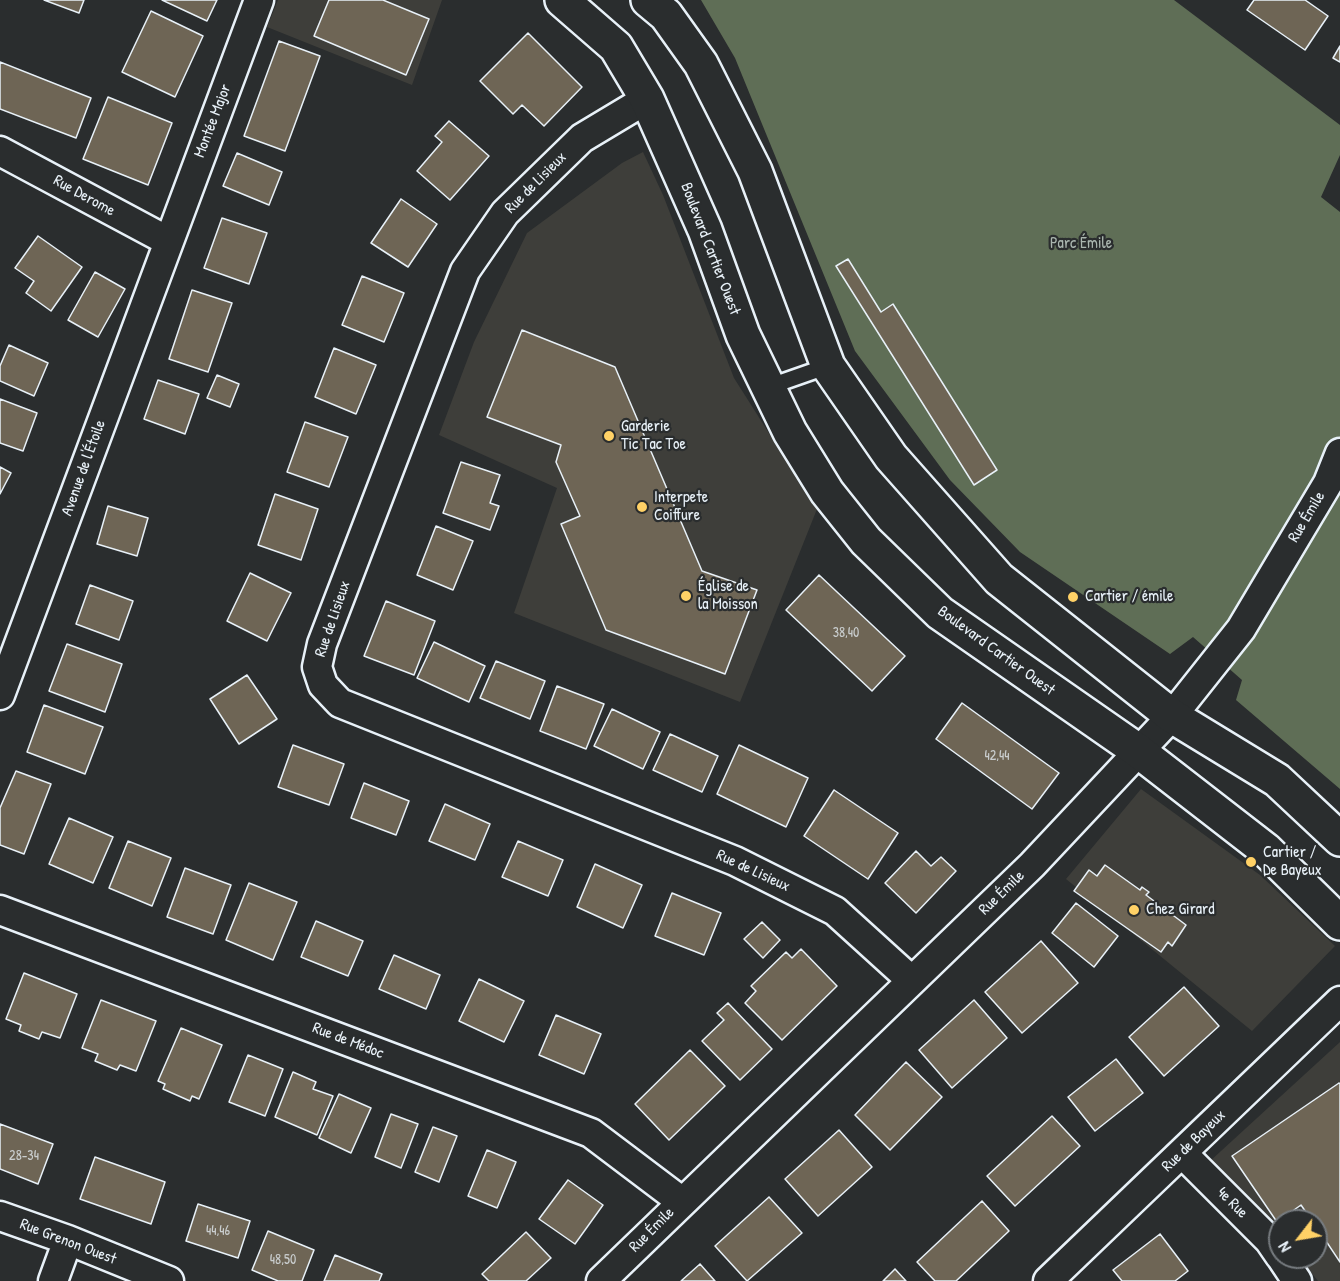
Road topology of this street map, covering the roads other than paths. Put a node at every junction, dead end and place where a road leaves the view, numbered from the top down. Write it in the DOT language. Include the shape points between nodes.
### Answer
graph roads {
  1 [pos="259,0"];
  2 [pos="562,0"];
  3 [pos="648,0"];
  4 [pos="647,99"];
  5 [pos="0,151"];
  6 [pos="168,241"];
  7 [pos="828,366"];
  8 [pos="768,387"];
  9 [pos="1340,453"];
  10 [pos="0,695"];
  11 [pos="1172,716"];
  12 [pos="1137,750"];
  13 [pos="1340,839"];
  14 [pos="0,910"];
  15 [pos="1340,923"];
  16 [pos="911,980"];
  17 [pos="1340,1001"];
  18 [pos="1182,1153"];
  19 [pos="681,1201"];
  20 [pos="0,1216"];
  21 [pos="1268,1239"];
  22 [pos="68,1240"];
  23 [pos="53,1281"];
  24 [pos="169,1281"];
  25 [pos="601,1281"];
  26 [pos="1048,1281"];
  1 -- 6 [label="street, Montée Major"];
  2 -- 4 [label="street, Boulevard Cartier Ouest" via="616,47"];
  3 -- 7 [label="street" via="666,15 700,64 755,171"];
  4 -- 8 [label="street, Boulevard Cartier Ouest"];
  4 -- 16 [label="street, Rue de Lisieux" via="582,138 505,213 465,271 322,644 317,667 323,685 340,702 735,861 835,911"];
  5 -- 6 [label="street, Rue Derome"];
  6 -- 10 [label="street, Avenue de l'Étoile"];
  7 -- 8 [label="lane"];
  7 -- 11 [label="street" via="891,457 999,579"];
  8 -- 12 [label="street, Boulevard Cartier Ouest" via="827,492 866,541 940,613"];
  9 -- 11 [label="street, Rue Émile" via="1328,483 1241,630"];
  11 -- 12 [label="street, Rue Émile"];
  11 -- 13 [label="street" via="1276,780"];
  12 -- 15 [label="street, Boulevard Cartier Ouest" via="1266,850"];
  12 -- 16 [label="street, Rue Émile" via="1032,865"];
  14 -- 19 [label="street, Rue de Médoc" via="591,1133"];
  16 -- 19 [label="street, Rue Émile"];
  17 -- 18 [label="street, Rue de Bayeux"];
  18 -- 21 [label="street, 4e Rue"];
  18 -- 26 [label="street, Rue de Bayeux"];
  19 -- 25 [label="street, Rue Émile"];
  20 -- 22 [label="street, Rue Grenon Ouest"];
  22 -- 23 [label="street"];
  22 -- 24 [label="street, Rue Grenon Ouest"];
}
